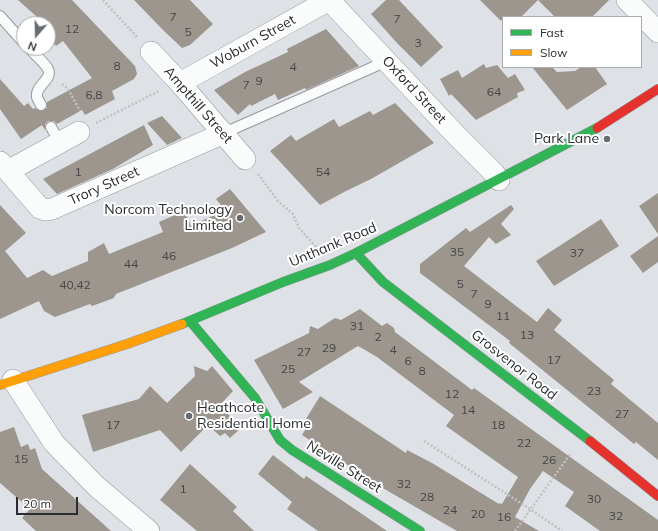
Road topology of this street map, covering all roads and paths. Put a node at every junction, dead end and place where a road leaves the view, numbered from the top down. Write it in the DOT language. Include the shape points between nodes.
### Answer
graph roads {
  1 [pos="104,0"];
  2 [pos="325,0"];
  3 [pos="329,0"];
  4 [pos="627,0"];
  5 [pos="0,16"];
  6 [pos="658,32"];
  7 [pos="16,34"];
  8 [pos="151,52"];
  9 [pos="36,56"];
  10 [pos="387,61"];
  11 [pos="49,74"];
  12 [pos="180,83"];
  13 [pos="658,89"];
  14 [pos="41,105"];
  15 [pos="84,129"];
  16 [pos="224,134"];
  17 [pos="245,159"];
  18 [pos="4,166"];
  19 [pos="498,180"];
  20 [pos="356,253"];
  21 [pos="330,265"];
  22 [pos="190,321"];
  23 [pos="7,382"];
  24 [pos="584,437"];
  25 [pos="424,441"];
  26 [pos="658,496"];
  27 [pos="530,509"];
  28 [pos="149,531"];
  29 [pos="420,531"];
  30 [pos="515,531"];
  31 [pos="562,531"];
  1 -- 8 [label="path"];
  2 -- 12 [label="street, Woburn Street"];
  3 -- 10 [label="street, Oxford Street"];
  4 -- 6 [label="street"];
  5 -- 7 [label="lane"];
  8 -- 12 [label="street, Ampthill Street"];
  9 -- 11 [label="lane" via="48,69"];
  10 -- 16 [label="lane"];
  10 -- 19 [label="street, Oxford Street"];
  11 -- 14 [label="lane" via="38,89 37,95"];
  11 -- 15 [label="path" via="68,89"];
  12 -- 15 [label="path"];
  12 -- 16 [label="street, Ampthill Street"];
  13 -- 19 [label="street, Unthank Road" via="603,125"];
  15 -- 18 [label="street" via="56,134"];
  16 -- 17 [label="street, Ampthill Street"];
  16 -- 18 [label="street, Trory Street" via="52,209 40,208"];
  17 -- 21 [label="path" via="278,201 293,214 299,228"];
  19 -- 20 [label="street, Unthank Road"];
  20 -- 21 [label="street, Unthank Road"];
  20 -- 24 [label="street, Grosvenor Road" via="383,282"];
  21 -- 22 [label="street, Unthank Road"];
  22 -- 23 [label="street, Unthank Road"];
  22 -- 29 [label="street, Neville Street" via="256,398 280,440"];
  23 -- 28 [label="street" via="54,443 96,486"];
  24 -- 26 [label="street, Grosvenor Road"];
  24 -- 27 [label="path"];
  25 -- 27 [label="path"];
  27 -- 30 [label="path"];
  27 -- 31 [label="path"];
}
